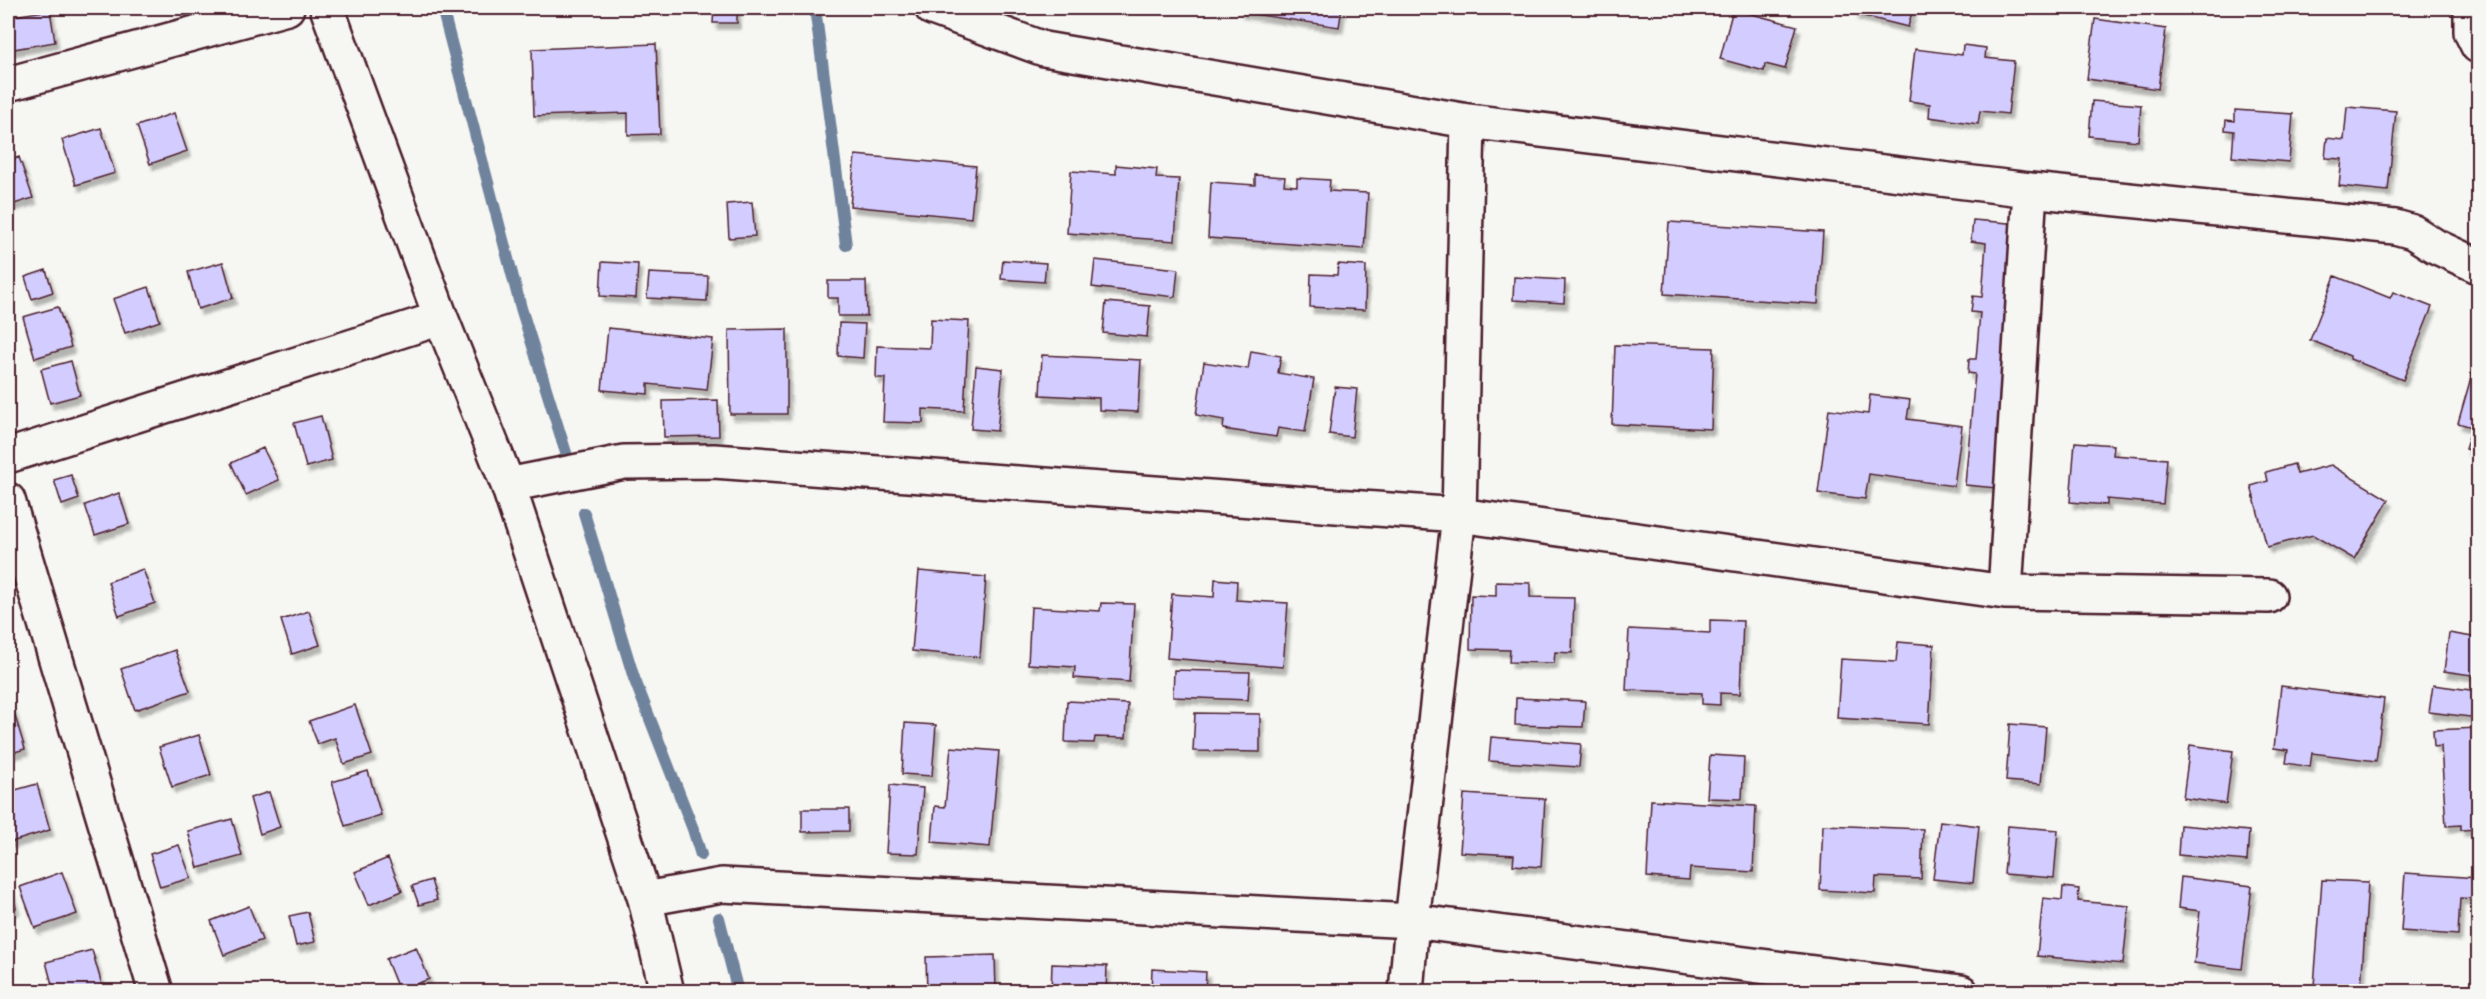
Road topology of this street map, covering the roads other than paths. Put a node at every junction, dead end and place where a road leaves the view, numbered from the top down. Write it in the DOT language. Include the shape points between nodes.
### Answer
graph roads {
  1 [pos="287,8"];
  2 [pos="327,8"];
  3 [pos="932,8"];
  4 [pos="2471,8"];
  5 [pos="2478,46"];
  6 [pos="8,84"];
  7 [pos="1468,121"];
  8 [pos="2030,190"];
  9 [pos="2435,246"];
  10 [pos="2478,247"];
  11 [pos="2478,266"];
  12 [pos="441,318"];
  13 [pos="8,456"];
  14 [pos="508,485"];
  15 [pos="8,500"];
  16 [pos="1459,515"];
  17 [pos="2005,592"];
  18 [pos="2269,596"];
  19 [pos="645,899"];
  20 [pos="1412,921"];
  21 [pos="156,992"];
  22 [pos="667,992"];
  23 [pos="1406,992"];
  24 [pos="1961,992"];
  1 -- 6 [label="street"];
  2 -- 12 [label="street"];
  3 -- 7 [label="street" via="1044,49"];
  4 -- 5 [label="street" via="2471,32"];
  7 -- 8 [label="street"];
  7 -- 16 [label="street"];
  8 -- 9 [label="street" via="2395,226"];
  8 -- 17 [label="street"];
  9 -- 10 [label="street"];
  9 -- 11 [label="street"];
  12 -- 13 [label="street"];
  12 -- 14 [label="street"];
  14 -- 16 [label="street" via="624,462 714,461"];
  14 -- 19 [label="street"];
  15 -- 21 [label="street"];
  16 -- 17 [label="street"];
  16 -- 20 [label="street"];
  17 -- 18 [label="street"];
  19 -- 20 [label="street" via="722,885"];
  19 -- 22 [label="street"];
  20 -- 23 [label="street"];
  20 -- 24 [label="street"];
}
